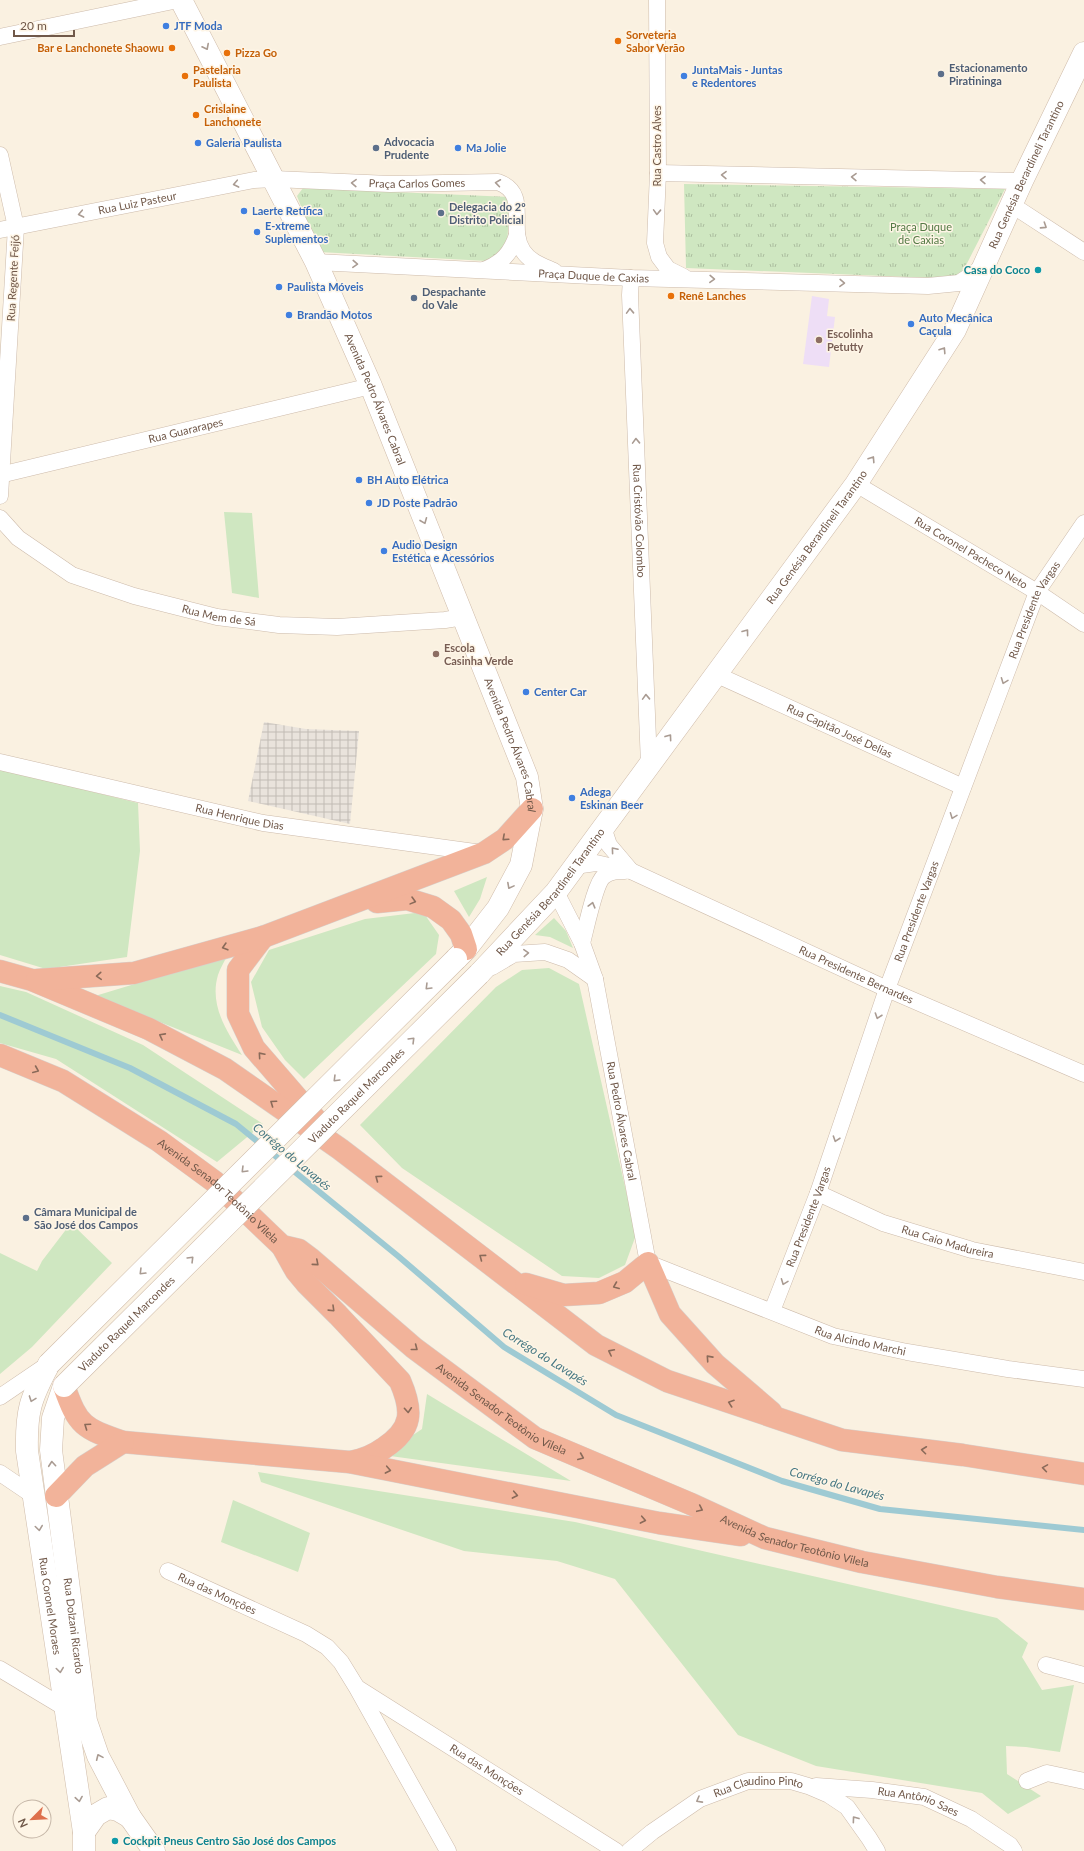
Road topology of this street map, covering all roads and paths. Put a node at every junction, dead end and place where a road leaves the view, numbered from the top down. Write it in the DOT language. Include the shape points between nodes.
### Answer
graph roads {
  1 [pos="180,0"];
  2 [pos="657,0"];
  3 [pos="0,37"];
  4 [pos="1084,53"];
  5 [pos="0,155"];
  6 [pos="658,173"];
  7 [pos="274,179"];
  8 [pos="1022,181"];
  9 [pos="1012,205"];
  10 [pos="16,227"];
  11 [pos="0,230"];
  12 [pos="517,235"];
  13 [pos="1084,252"];
  14 [pos="316,262"];
  15 [pos="986,265"];
  16 [pos="483,270"];
  17 [pos="559,273"];
  18 [pos="631,278"];
  19 [pos="686,278"];
  20 [pos="370,386"];
  21 [pos="1,475"];
  22 [pos="856,484"];
  23 [pos="0,496"];
  24 [pos="0,518"];
  25 [pos="1084,522"];
  26 [pos="1037,592"];
  27 [pos="463,616"];
  28 [pos="1084,624"];
  29 [pos="715,674"];
  30 [pos="0,762"];
  31 [pos="649,764"];
  32 [pos="963,787"];
  33 [pos="532,809"];
  34 [pos="603,827"];
  35 [pos="484,853"];
  36 [pos="574,866"];
  37 [pos="630,871"];
  38 [pos="556,892"];
  39 [pos="346,906"];
  40 [pos="263,937"];
  41 [pos="582,943"];
  42 [pos="461,954"];
  43 [pos="0,971"];
  44 [pos="478,974"];
  45 [pos="595,979"];
  46 [pos="32,980"];
  47 [pos="887,988"];
  48 [pos="0,1055"];
  49 [pos="1084,1074"];
  50 [pos="340,1149"];
  51 [pos="818,1193"];
  52 [pos="282,1246"];
  53 [pos="648,1263"];
  54 [pos="1084,1272"];
  55 [pos="513,1280"];
  56 [pos="772,1311"];
  57 [pos="48,1364"];
  58 [pos="1084,1379"];
  59 [pos="64,1386"];
  60 [pos="0,1397"];
  61 [pos="781,1420"];
  62 [pos="123,1442"];
  63 [pos="349,1462"];
  64 [pos="0,1473"];
  65 [pos="1084,1474"];
  66 [pos="34,1496"];
  67 [pos="56,1496"];
  68 [pos="765,1538"];
  69 [pos="168,1571"];
  70 [pos="1084,1599"];
  71 [pos="1046,1665"];
  72 [pos="0,1669"];
  73 [pos="1084,1675"];
  74 [pos="358,1688"];
  75 [pos="65,1708"];
  76 [pos="1027,1781"];
  77 [pos="1084,1781"];
  78 [pos="808,1786"];
  79 [pos="130,1818"];
  80 [pos="84,1841"];
  81 [pos="154,1851"];
  82 [pos="448,1851"];
  83 [pos="616,1851"];
  84 [pos="629,1851"];
  85 [pos="877,1851"];
  86 [pos="1014,1851"];
  1 -- 3 [label="street"];
  1 -- 7 [label="main road, Avenida Pedro Álvares Cabral, one-way"];
  2 -- 6 [label="street, Rua Castro Alves"];
  4 -- 8 [label="main road, Rua Genésia Berardineli Tarantino"];
  5 -- 10 [label="street, Rua Regente Feijó"];
  8 -- 6 [label="street, one-way"];
  6 -- 19 [label="street, Rua Castro Alves, one-way" via="656,243 659,257 668,269"];
  7 -- 10 [label="street, Rua Luiz Pasteur, one-way" via="254,180"];
  12 -- 7 [label="street, Praça Carlos Gomes, one-way" via="517,200 508,186 498,182 390,184"];
  7 -- 14 [label="main road, Avenida Pedro Álvares Cabral"];
  8 -- 9 [label="main road, Rua Genésia Berardineli Tarantino"];
  9 -- 13 [label="street, one-way"];
  9 -- 15 [label="main road, Rua Genésia Berardineli Tarantino"];
  10 -- 11 [label="street, Rua Luiz Pasteur"];
  10 -- 21 [label="street, Rua Regente Feijó"];
  12 -- 16 [label="street, Praça Carlos Gomes" via="513,248 505,258 495,266"];
  12 -- 17 [label="street, Praça Carlos Gomes" via="528,257"];
  14 -- 16 [label="street, Praça Duque de Caxias, one-way"];
  14 -- 20 [label="main road, Avenida Pedro Álvares Cabral"];
  19 -- 15 [label="street, Praça Duque de Caxias, one-way" via="928,286 959,283"];
  22 -- 15 [label="main road, Rua Genésia Berardineli Tarantino, one-way" via="955,330"];
  16 -- 17 [label="street, Praça Duque de Caxias"];
  17 -- 18 [label="street, Praça Duque de Caxias"];
  18 -- 19 [label="street, Praça Duque de Caxias"];
  31 -- 18 [label="street, Rua Cristóvão Colombo, one-way"];
  20 -- 21 [label="street, Rua Guararapes"];
  20 -- 27 [label="main road, Avenida Pedro Álvares Cabral, one-way"];
  21 -- 23 [label="street, Rua Regente Feijó"];
  22 -- 26 [label="street, Rua Coronel Pacheco Neto"];
  29 -- 22 [label="main road, Rua Genésia Berardineli Tarantino, one-way"];
  24 -- 27 [label="street, Rua Mem de Sá" via="18,538 72,575 134,596 217,617 279,625 337,627 445,620"];
  25 -- 26 [label="street, Rua Presidente Vargas"];
  26 -- 28 [label="street, Rua Coronel Pacheco Neto"];
  26 -- 32 [label="street, Rua Presidente Vargas, one-way"];
  27 -- 33 [label="main road, Avenida Pedro Álvares Cabral" via="528,777"];
  31 -- 29 [label="main road, Rua Genésia Berardineli Tarantino, one-way"];
  29 -- 32 [label="street, Rua Capitão José Delias"];
  30 -- 35 [label="street, Rua Henrique Dias" via="263,823"];
  31 -- 34 [label="main road, Rua Genésia Berardineli Tarantino"];
  32 -- 47 [label="street, Rua Presidente Vargas, one-way"];
  33 -- 35 [label="highway, one-way" via="505,839"];
  33 -- 42 [label="main road, Avenida Pedro Álvares Cabral, one-way" via="521,865 498,908"];
  34 -- 36 [label="main road, Rua Genésia Berardineli Tarantino"];
  37 -- 34 [label="street, one-way" via="609,845"];
  35 -- 39 [label="highway"];
  36 -- 37 [label="street, Rua Presidente Bernardes" via="596,863"];
  36 -- 38 [label="main road, Rua Genésia Berardineli Tarantino"];
  41 -- 37 [label="street, one-way" via="597,887 603,876 612,872"];
  37 -- 47 [label="street, Rua Presidente Bernardes"];
  38 -- 41 [label="street, Rua Pedro Álvares Cabral"];
  38 -- 44 [label="main road, Rua Genésia Berardineli Tarantino"];
  39 -- 40 [label="highway"];
  39 -- 42 [label="highway, one-way" via="407,899 433,907 451,920 461,934"];
  40 -- 46 [label="highway, one-way" via="134,973"];
  50 -- 40 [label="highway, one-way" via="254,1048 238,1014 238,970"];
  41 -- 45 [label="street, Rua Pedro Álvares Cabral"];
  42 -- 57 [label="main road, one-way, bridge"];
  43 -- 46 [label="highway"];
  44 -- 45 [label="street, one-way" via="514,954 545,952 568,960"];
  59 -- 44 [label="main road, Viaduto Raquel Marcondes, one-way, bridge"];
  45 -- 53 [label="street, Rua Pedro Álvares Cabral"];
  50 -- 46 [label="highway, one-way" via="225,1069 149,1029"];
  47 -- 49 [label="street, Rua Presidente Bernardes"];
  47 -- 51 [label="street, Rua Presidente Vargas, one-way"];
  48 -- 52 [label="highway, Avenida Senador Teotônio Vilela, one-way" via="63,1081 159,1141 215,1182"];
  55 -- 50 [label="highway, one-way"];
  51 -- 54 [label="street, Rua Caio Madureira" via="883,1223 972,1250"];
  51 -- 56 [label="street, Rua Presidente Vargas, one-way"];
  52 -- 63 [label="highway, one-way" via="296,1271 400,1381 406,1395 409,1414 400,1437 374,1455"];
  52 -- 68 [label="highway, Avenida Senador Teotônio Vilela, one-way" via="299,1250 311,1259 414,1348 535,1438"];
  53 -- 55 [label="highway, one-way" via="625,1282 599,1293 564,1295"];
  53 -- 56 [label="street, Rua Alcindo Marchi"];
  61 -- 53 [label="highway, one-way" via="715,1364 670,1314"];
  61 -- 55 [label="highway, one-way" via="667,1381 596,1345"];
  56 -- 58 [label="street, Rua Alcindo Marchi" via="833,1336 907,1352"];
  57 -- 60 [label="street"];
  57 -- 66 [label="main road, Rua Coronel Moraes, one-way" via="29,1405 26,1426"];
  62 -- 59 [label="highway, one-way" via="90,1429 80,1421 73,1411"];
  67 -- 59 [label="main road, Rua Dolzani Ricardo, one-way" via="51,1450 53,1418"];
  65 -- 61 [label="highway, one-way" via="842,1440"];
  62 -- 63 [label="highway"];
  62 -- 67 [label="highway" via="85,1466"];
  63 -- 68 [label="highway, one-way" via="659,1523"];
  64 -- 66 [label="street"];
  66 -- 75 [label="main road, Rua Coronel Moraes, one-way"];
  79 -- 67 [label="main road, Rua Dolzani Ricardo, one-way" via="98,1756 86,1721"];
  68 -- 70 [label="highway, Avenida Senador Teotônio Vilela" via="862,1562 997,1587"];
  69 -- 74 [label="street, Rua das Monções" via="306,1634 327,1647"];
  71 -- 73 [label="street"];
  72 -- 75 [label="street"];
  74 -- 82 [label="street, Rua das Monções"];
  74 -- 83 [label="street, Rua das Monções"];
  75 -- 80 [label="main road, Rua Coronel Moraes, one-way"];
  76 -- 77 [label="street" via="1047,1773"];
  78 -- 84 [label="street, Rua Claudino Pinto, one-way" via="791,1781 748,1781 700,1799"];
  85 -- 78 [label="street, Rua Claudino Pinto, one-way" via="847,1807 829,1795"];
  78 -- 86 [label="street, Rua Antônio Saes" via="872,1790 924,1797 971,1819 1010,1845"];
  79 -- 80 [label="main road" via="118,1810 108,1808 96,1815"];
  79 -- 81 [label="main road, Rua Dolzani Ricardo"];
}
